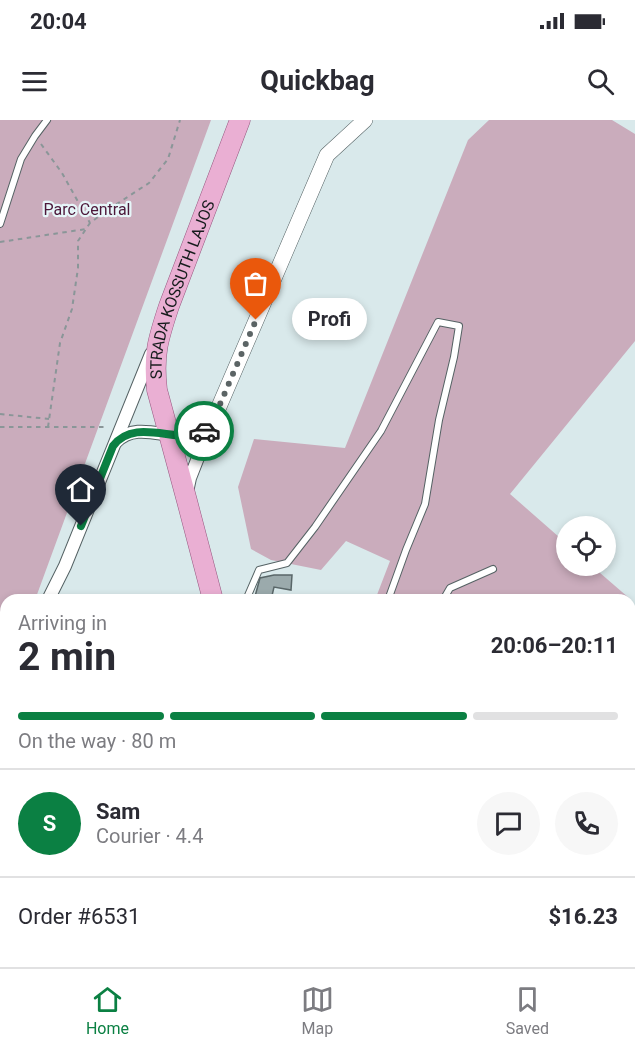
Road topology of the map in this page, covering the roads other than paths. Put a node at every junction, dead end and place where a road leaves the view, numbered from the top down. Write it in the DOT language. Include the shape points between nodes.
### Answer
graph roads {
  1 [pos="47,120"];
  2 [pos="240,120"];
  3 [pos="365,120"];
  4 [pos="0,224"];
  5 [pos="161,331"];
  6 [pos="212,423"];
  7 [pos="169,435"];
  8 [pos="113,446"];
  9 [pos="187,501"];
  10 [pos="493,569"];
  11 [pos="51,594"];
  12 [pos="211,594"];
  13 [pos="249,594"];
  14 [pos="390,594"];
  15 [pos="446,594"];
  1 -- 4 [label="lane" via="21,159"];
  2 -- 5 [label="main road, STRADA KOSSUTH LAJOS"];
  3 -- 6 [label="street" via="327,154"];
  5 -- 7 [label="main road, STRADA KOSSUTH LAJOS" via="155,373"];
  5 -- 8 [label="street"];
  6 -- 7 [label="street" via="193,436"];
  6 -- 9 [label="street" via="190,478"];
  7 -- 8 [label="street" via="130,433"];
  7 -- 9 [label="main road, STRADA KOSSUTH LAJOS"];
  8 -- 11 [label="street"];
  9 -- 12 [label="main road, STRADA KOSSUTH LAJOS"];
  10 -- 15 [label="lane" via="450,588"];
  13 -- 14 [label="lane" via="259,570 287,563 315,527 381,430 438,322 459,326 424,504"];
}
